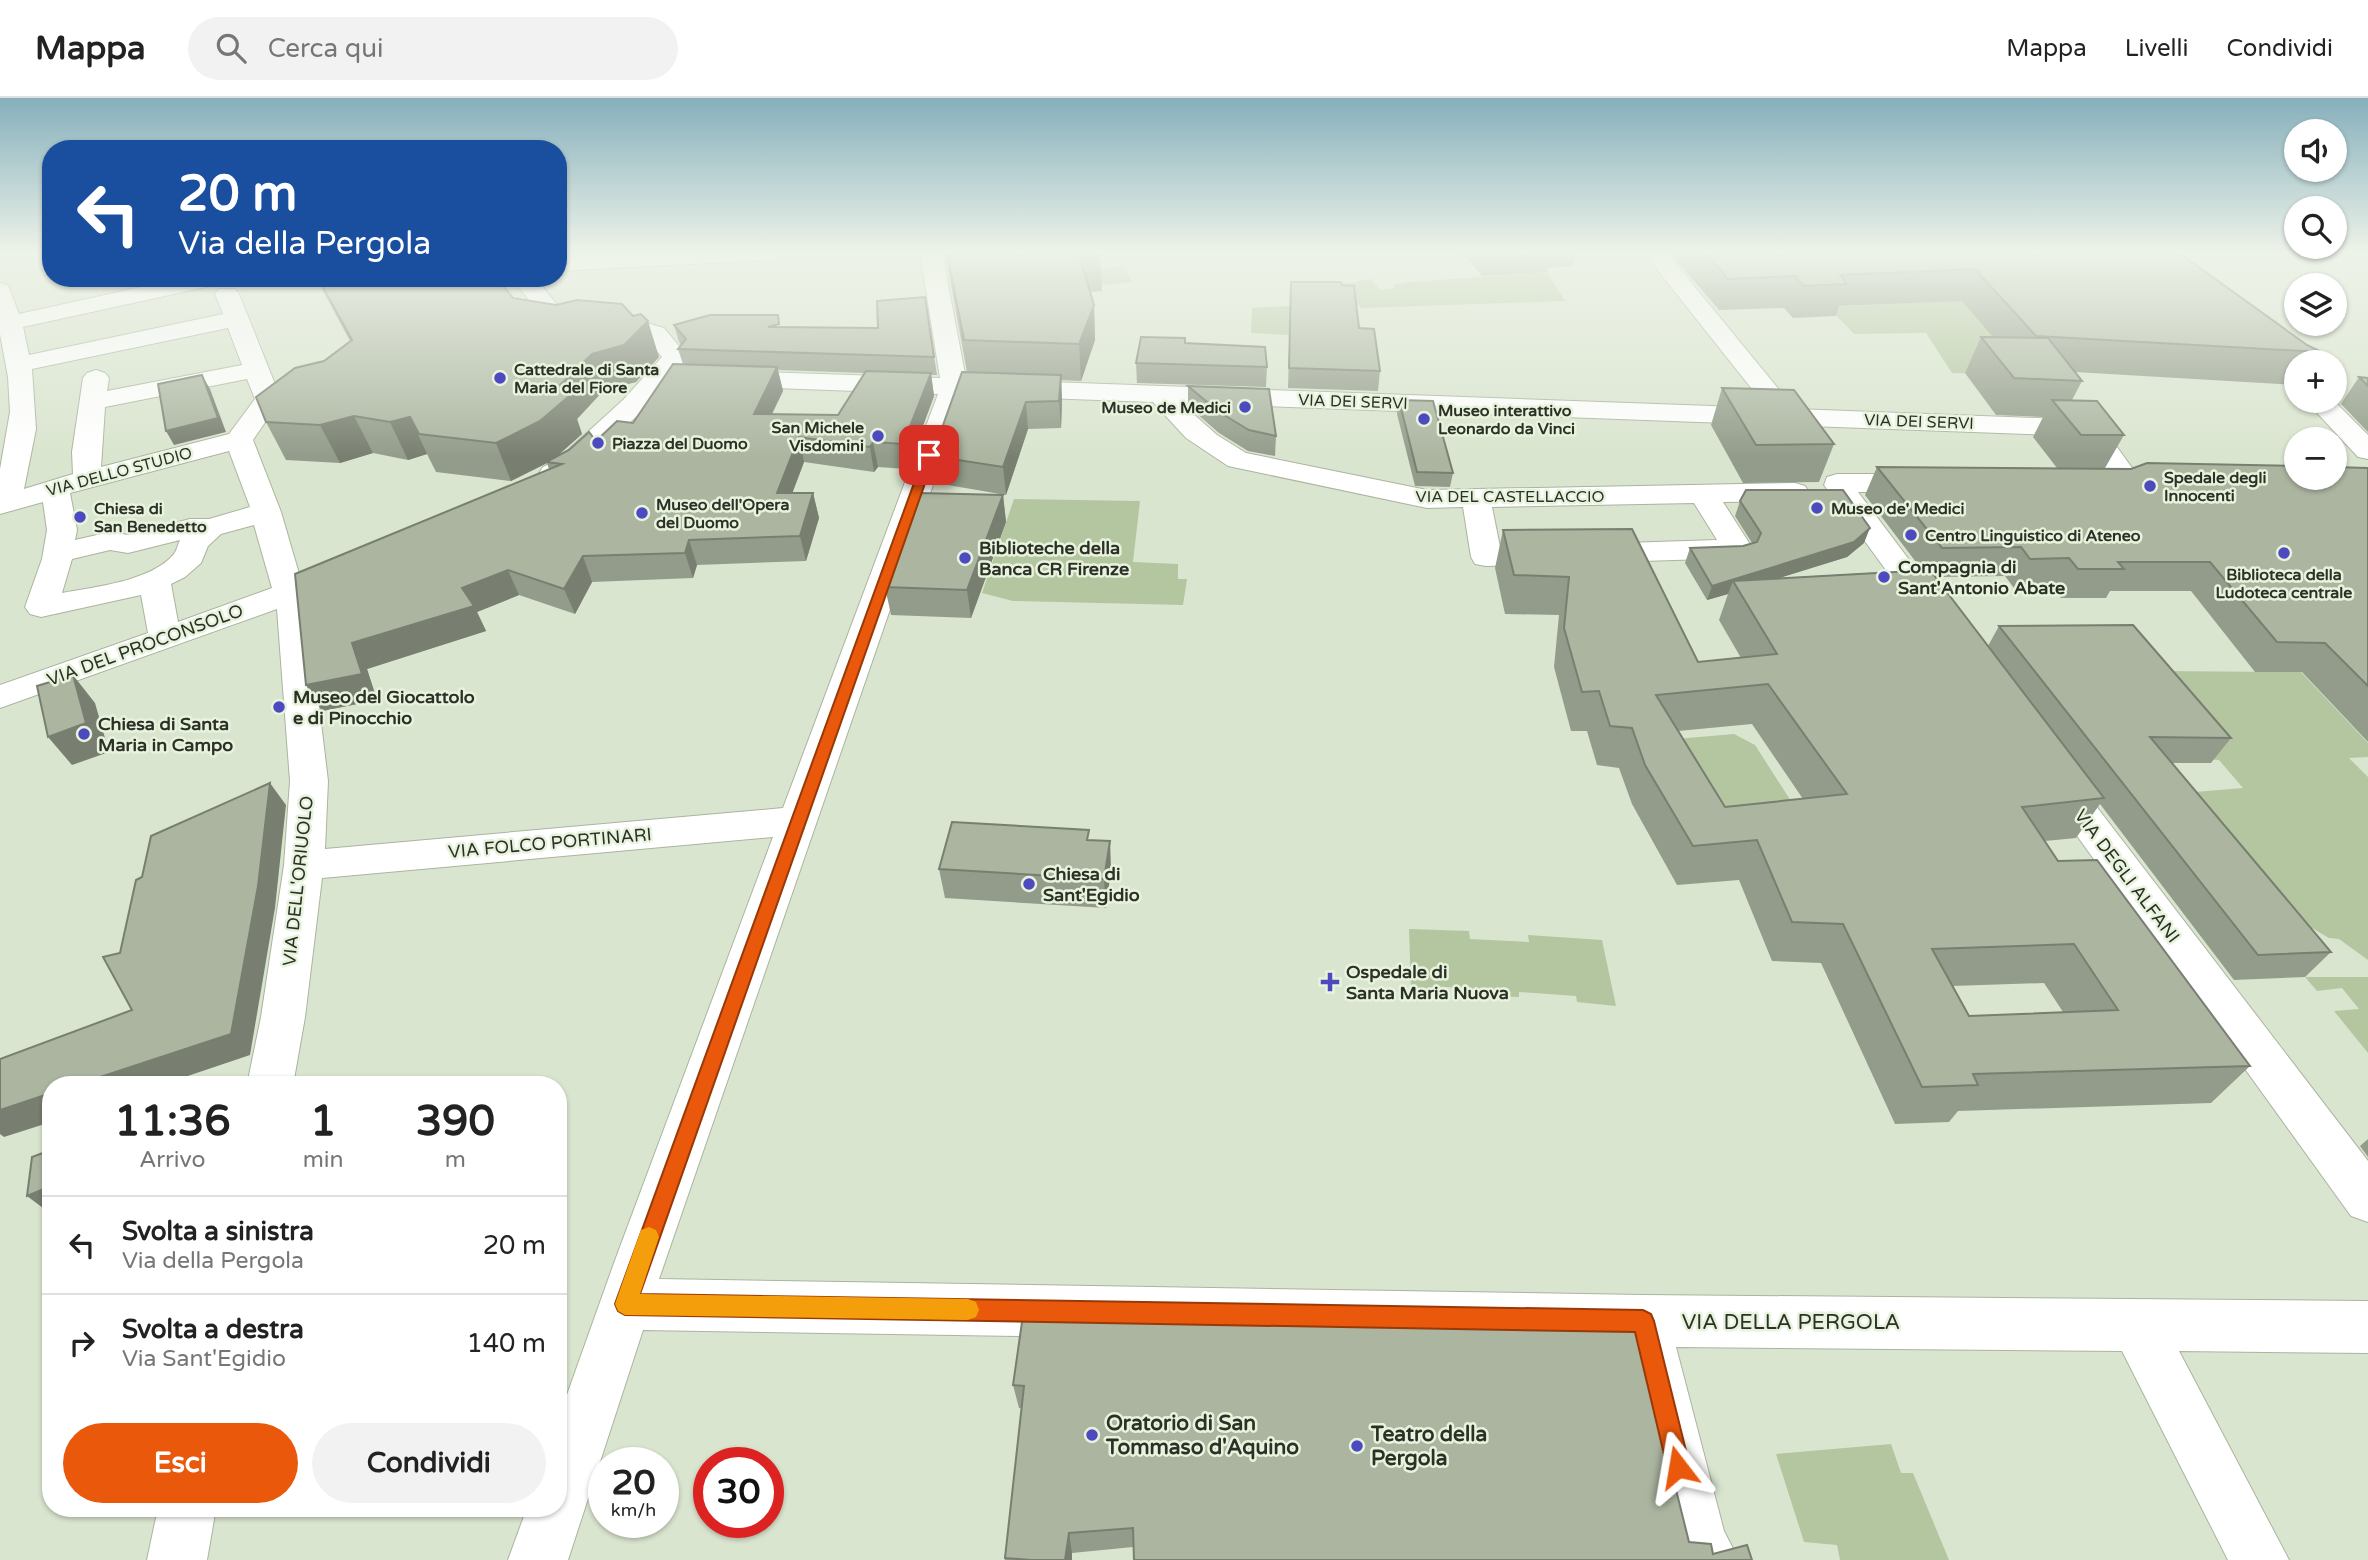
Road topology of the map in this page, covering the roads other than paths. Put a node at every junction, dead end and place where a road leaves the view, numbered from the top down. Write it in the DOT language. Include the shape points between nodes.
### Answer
graph roads {
  1 [pos="6,321"];
  2 [pos="52,321"];
  3 [pos="226,321"];
  4 [pos="237,321"];
  5 [pos="570,321"];
  6 [pos="943,321"];
  7 [pos="1711,321"];
  8 [pos="9,340"];
  9 [pos="100,348"];
  10 [pos="256,370"];
  11 [pos="658,376"];
  12 [pos="954,387"];
  13 [pos="1163,395"];
  14 [pos="11,402"];
  15 [pos="93,402"];
  16 [pos="2331,413"];
  17 [pos="1789,416"];
  18 [pos="239,440"];
  19 [pos="2368,451"];
  20 [pos="1829,473"];
  21 [pos="87,479"];
  22 [pos="1948,484"];
  23 [pos="2060,484"];
  24 [pos="531,485"];
  25 [pos="55,489"];
  26 [pos="1703,494"];
  27 [pos="6,495"];
  28 [pos="1476,498"];
  29 [pos="266,512"];
  30 [pos="210,528"];
  31 [pos="58,553"];
  32 [pos="364,561"];
  33 [pos="146,585"];
  34 [pos="290,593"];
  35 [pos="1951,637"];
  36 [pos="165,638"];
  37 [pos="0,697"];
  38 [pos="2033,748"];
  39 [pos="797,821"];
  40 [pos="304,865"];
  41 [pos="272,1076"];
  42 [pos="2368,1200"];
  43 [pos="625,1304"];
  44 [pos="1643,1321"];
  45 [pos="2136,1324"];
  46 [pos="2368,1327"];
  47 [pos="567,1476"];
  48 [pos="185,1517"];
  49 [pos="553,1517"];
  50 [pos="177,1560"];
  51 [pos="538,1560"];
  52 [pos="1709,1560"];
  53 [pos="2259,1560"];
  1 -- 8 [label="street"];
  2 -- 8 [label="street"];
  3 -- 9 [label="street"];
  4 -- 10 [label="street"];
  5 -- 11 [label="street" via="655,333 675,356"];
  6 -- 12 [label="street"];
  7 -- 17 [label="street"];
  8 -- 9 [label="street"];
  8 -- 14 [label="street"];
  9 -- 15 [label="street"];
  10 -- 15 [label="street"];
  10 -- 18 [label="street" via="268,399"];
  11 -- 12 [label="street, VIA DEI SERVI"];
  11 -- 24 [label="street" via="566,467"];
  12 -- 13 [label="street, VIA DEI SERVI"];
  12 -- 39 [label="street"];
  13 -- 17 [label="street, VIA DEI SERVI"];
  13 -- 28 [label="street, VIA DEL CASTELLACCIO" via="1211,444 1238,460 1407,496"];
  14 -- 27 [label="street" via="22,430"];
  15 -- 21 [label="street"];
  16 -- 19 [label="street"];
  17 -- 20 [label="street"];
  17 -- 23 [label="street, VIA DEI SERVI" via="2089,428 2126,479 2115,485"];
  18 -- 21 [label="street, VIA DELLO STUDIO"];
  18 -- 29 [label="street"];
  20 -- 22 [label="street, VIA DEL CASTELLACCIO"];
  20 -- 26 [label="street, VIA DEL CASTELLACCIO"];
  20 -- 35 [label="street"];
  21 -- 25 [label="street, VIA DELLO STUDIO"];
  25 -- 27 [label="street, VIA DELLO STUDIO"];
  25 -- 31 [label="street" via="62,530"];
  26 -- 28 [label="street, VIA DEL CASTELLACCIO"];
  26 -- 28 [label="street" via="1738,550 1486,558"];
  29 -- 30 [label="street"];
  29 -- 34 [label="street"];
  30 -- 31 [label="street"];
  30 -- 33 [label="street" via="193,543 190,556"];
  31 -- 33 [label="street" via="41,607"];
  32 -- 34 [label="street"];
  33 -- 36 [label="street"];
  34 -- 36 [label="street, VIA DEL PROCONSOLO"];
  34 -- 40 [label="street, VIA DELL'ORIUOLO" via="309,781"];
  36 -- 37 [label="street, VIA DEL PROCONSOLO"];
  38 -- 42 [label="street, VIA DEGLI ALFANI"];
  39 -- 40 [label="street, VIA FOLCO PORTINARI"];
  39 -- 43 [label="street"];
  40 -- 41 [label="street, VIA DELL'ORIUOLO"];
  43 -- 44 [label="street, VIA DELLA PERGOLA"];
  43 -- 47 [label="street"];
  44 -- 45 [label="street, VIA DELLA PERGOLA"];
  44 -- 52 [label="street" via="1698,1546"];
  45 -- 46 [label="street, VIA DELLA PERGOLA"];
  45 -- 53 [label="street"];
  48 -- 50 [label="street"];
  49 -- 51 [label="street"];
}
